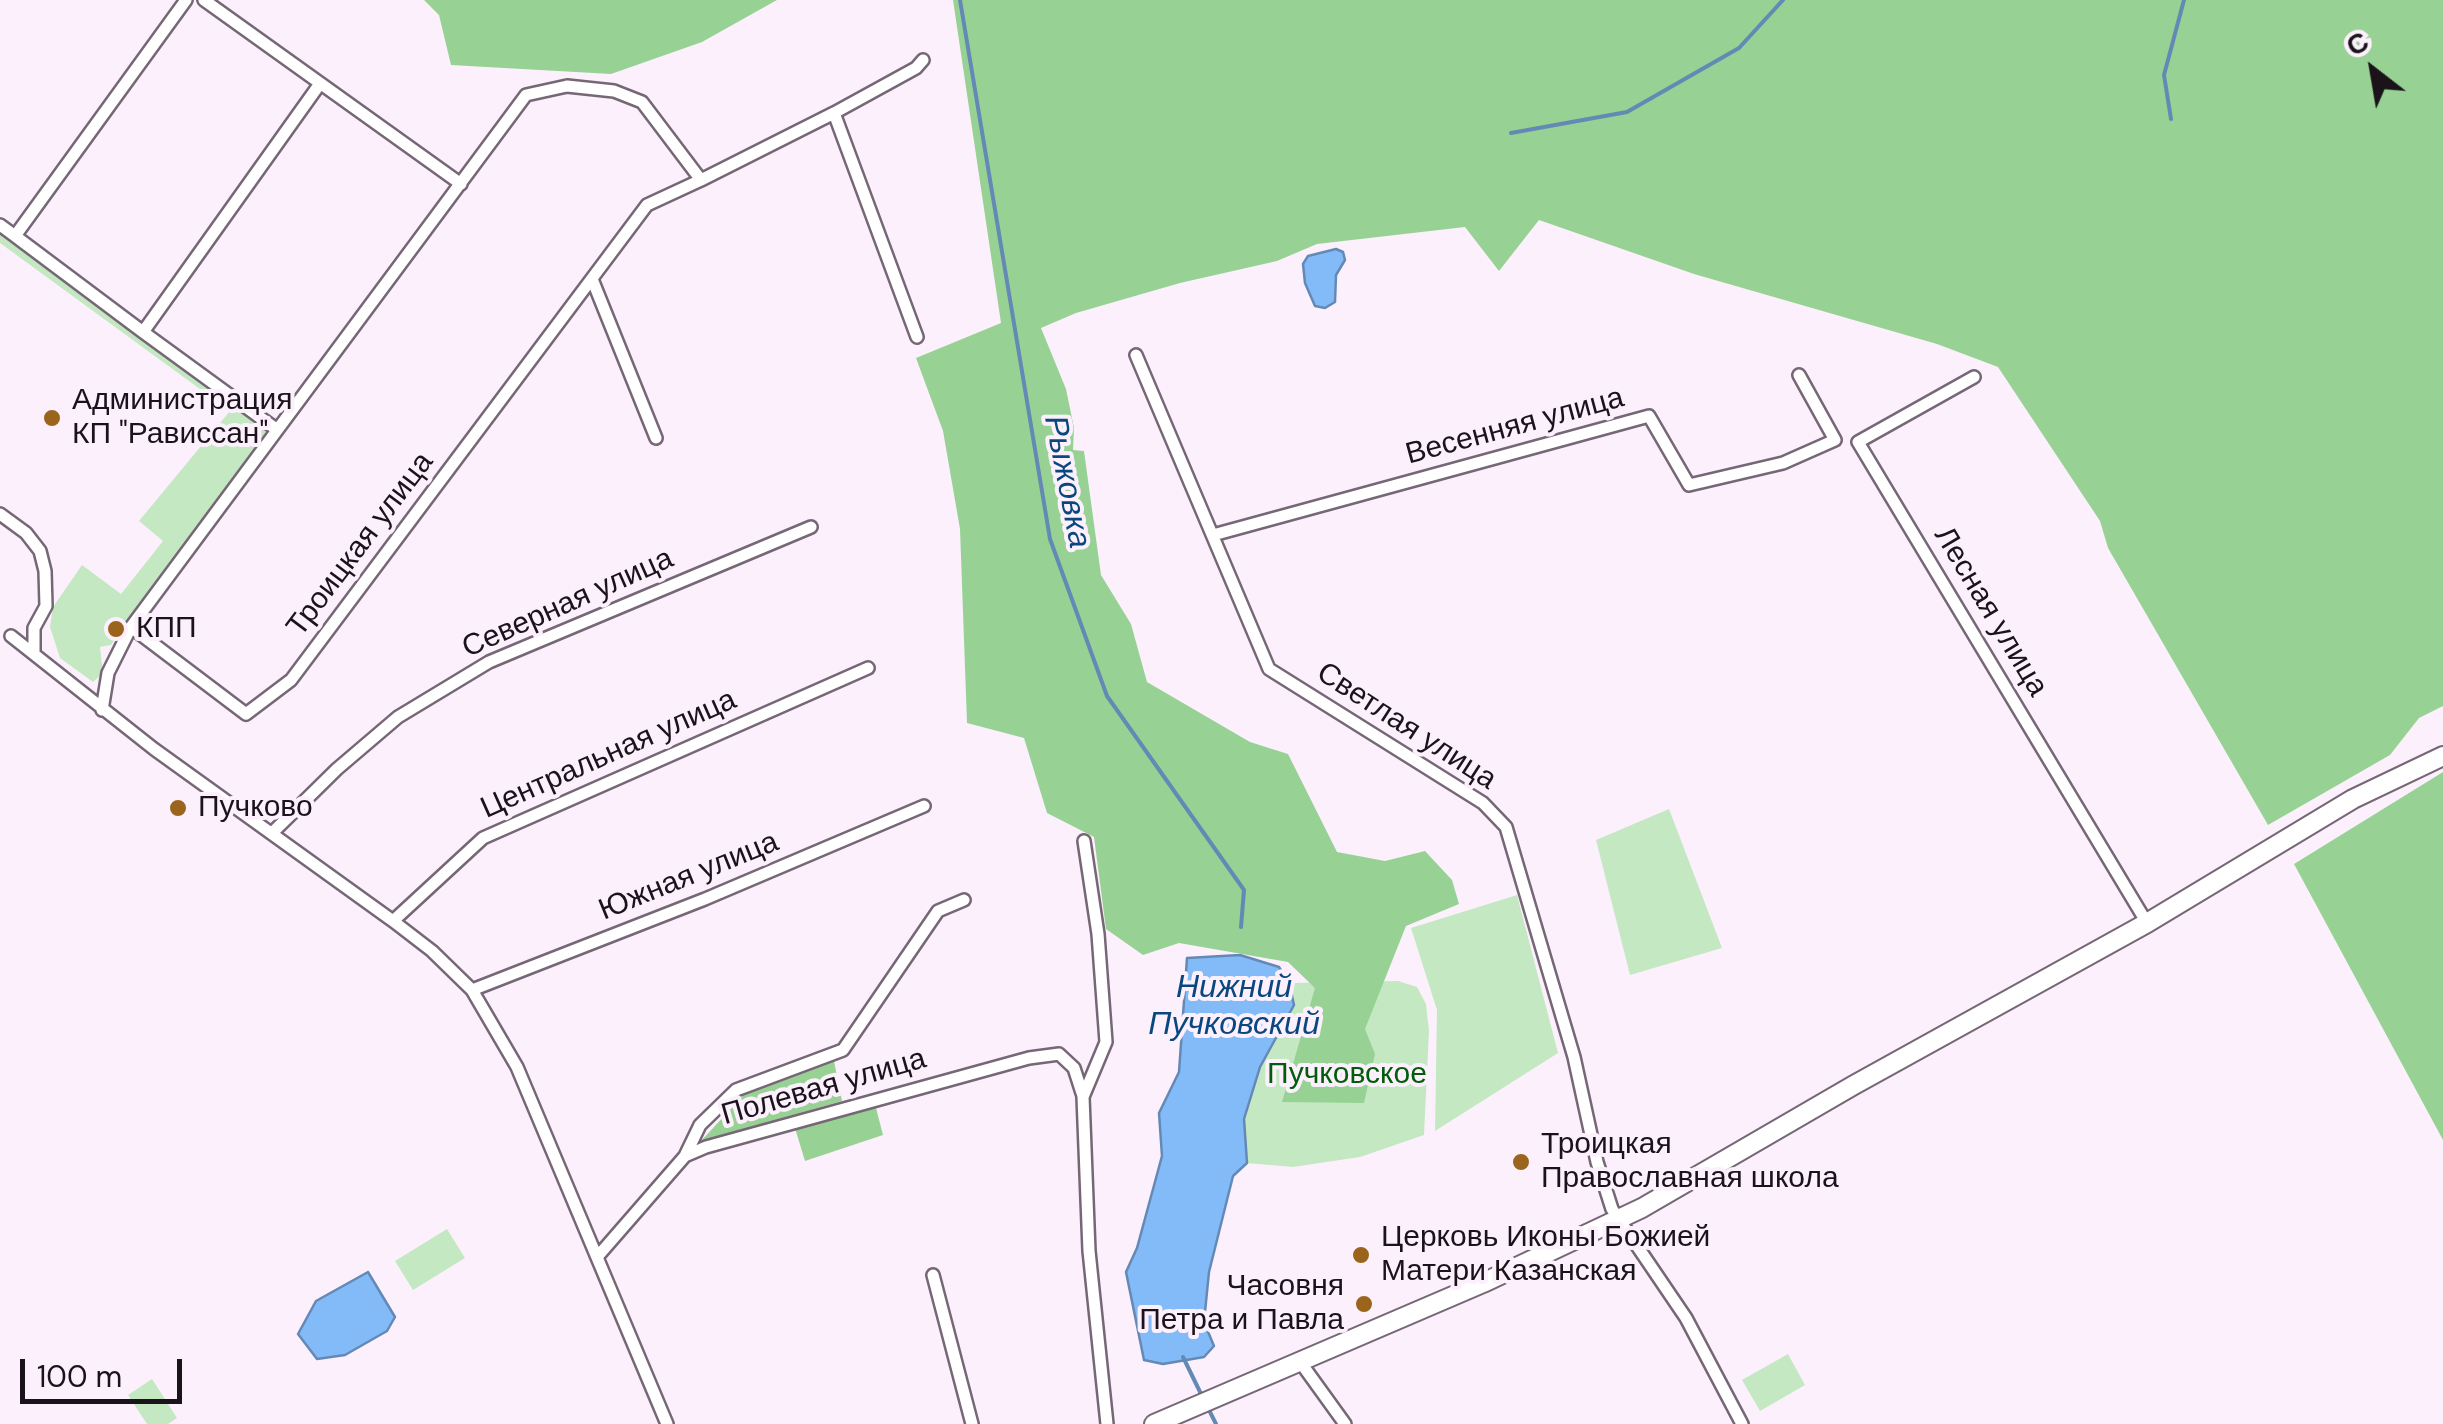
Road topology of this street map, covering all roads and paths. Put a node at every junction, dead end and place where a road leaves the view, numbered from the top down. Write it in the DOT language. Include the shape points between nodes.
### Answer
graph roads {
  1 [pos="186,0"];
  2 [pos="204,0"];
  3 [pos="923,60"];
  4 [pos="319,85"];
  5 [pos="834,113"];
  6 [pos="702,180"];
  7 [pos="461,184"];
  8 [pos="0,225"];
  9 [pos="14,236"];
  10 [pos="592,279"];
  11 [pos="143,332"];
  12 [pos="917,338"];
  13 [pos="1136,355"];
  14 [pos="1799,374"];
  15 [pos="1974,376"];
  16 [pos="276,428"];
  17 [pos="656,438"];
  18 [pos="0,514"];
  19 [pos="811,527"];
  20 [pos="1213,535"];
  21 [pos="131,627"];
  22 [pos="11,636"];
  23 [pos="34,653"];
  24 [pos="868,668"];
  25 [pos="102,710"];
  26 [pos="2443,756"];
  27 [pos="924,806"];
  28 [pos="272,833"];
  29 [pos="1084,841"];
  30 [pos="964,900"];
  31 [pos="393,921"];
  32 [pos="2147,923"];
  33 [pos="472,990"];
  34 [pos="1083,1097"];
  35 [pos="686,1156"];
  36 [pos="1618,1220"];
  37 [pos="598,1256"];
  38 [pos="933,1275"];
  39 [pos="1300,1363"];
  40 [pos="1158,1422"];
  41 [pos="668,1424"];
  42 [pos="972,1424"];
  43 [pos="1107,1424"];
  44 [pos="1345,1424"];
  45 [pos="1742,1424"];
  1 -- 9 [label="street"];
  2 -- 4 [label="street"];
  3 -- 5 [label="street, Троицкая улица"];
  4 -- 7 [label="street"];
  4 -- 11 [label="street"];
  5 -- 6 [label="street, Троицкая улица"];
  5 -- 12 [label="street"];
  6 -- 7 [label="street" via="642,102 566,86 526,95"];
  6 -- 10 [label="street, Троицкая улица" via="647,206"];
  7 -- 16 [label="street"];
  8 -- 9 [label="street"];
  9 -- 11 [label="street"];
  10 -- 17 [label="street"];
  10 -- 21 [label="street, Троицкая улица" via="291,680 261,703 246,714"];
  11 -- 16 [label="street"];
  13 -- 20 [label="street, Светлая улица"];
  14 -- 20 [label="street, Весенняя улица" via="1835,440 1783,464 1688,485 1650,416"];
  15 -- 32 [label="street, Лесная улица" via="1858,442"];
  16 -- 21 [label="street"];
  18 -- 23 [label="street" via="40,550 46,606 34,628"];
  19 -- 28 [label="street, Северная улица" via="488,662 398,717"];
  20 -- 36 [label="street, Светлая улица" via="1269,669 1483,803 1506,826"];
  21 -- 25 [label="street" via="108,674"];
  22 -- 23 [label="street"];
  23 -- 25 [label="street"];
  24 -- 31 [label="street, Центральная улица" via="483,838"];
  25 -- 28 [label="street"];
  26 -- 32 [label="street" via="2353,800"];
  27 -- 33 [label="street, Южная улица"];
  28 -- 31 [label="street"];
  29 -- 34 [label="street" via="1106,1042"];
  30 -- 35 [label="street" via="938,911 844,1050 736,1090 700,1125"];
  31 -- 33 [label="street"];
  32 -- 36 [label="street"];
  33 -- 37 [label="street" via="517,1066"];
  34 -- 35 [label="street, Полевая улица" via="1074,1068 1059,1054 1028,1058"];
  34 -- 43 [label="street" via="1089,1251"];
  35 -- 37 [label="street, Полевая улица"];
  36 -- 39 [label="street"];
  36 -- 45 [label="street, Светлая улица" via="1686,1318"];
  37 -- 41 [label="street"];
  38 -- 42 [label="street"];
  39 -- 40 [label="street"];
  39 -- 44 [label="street"];
}
